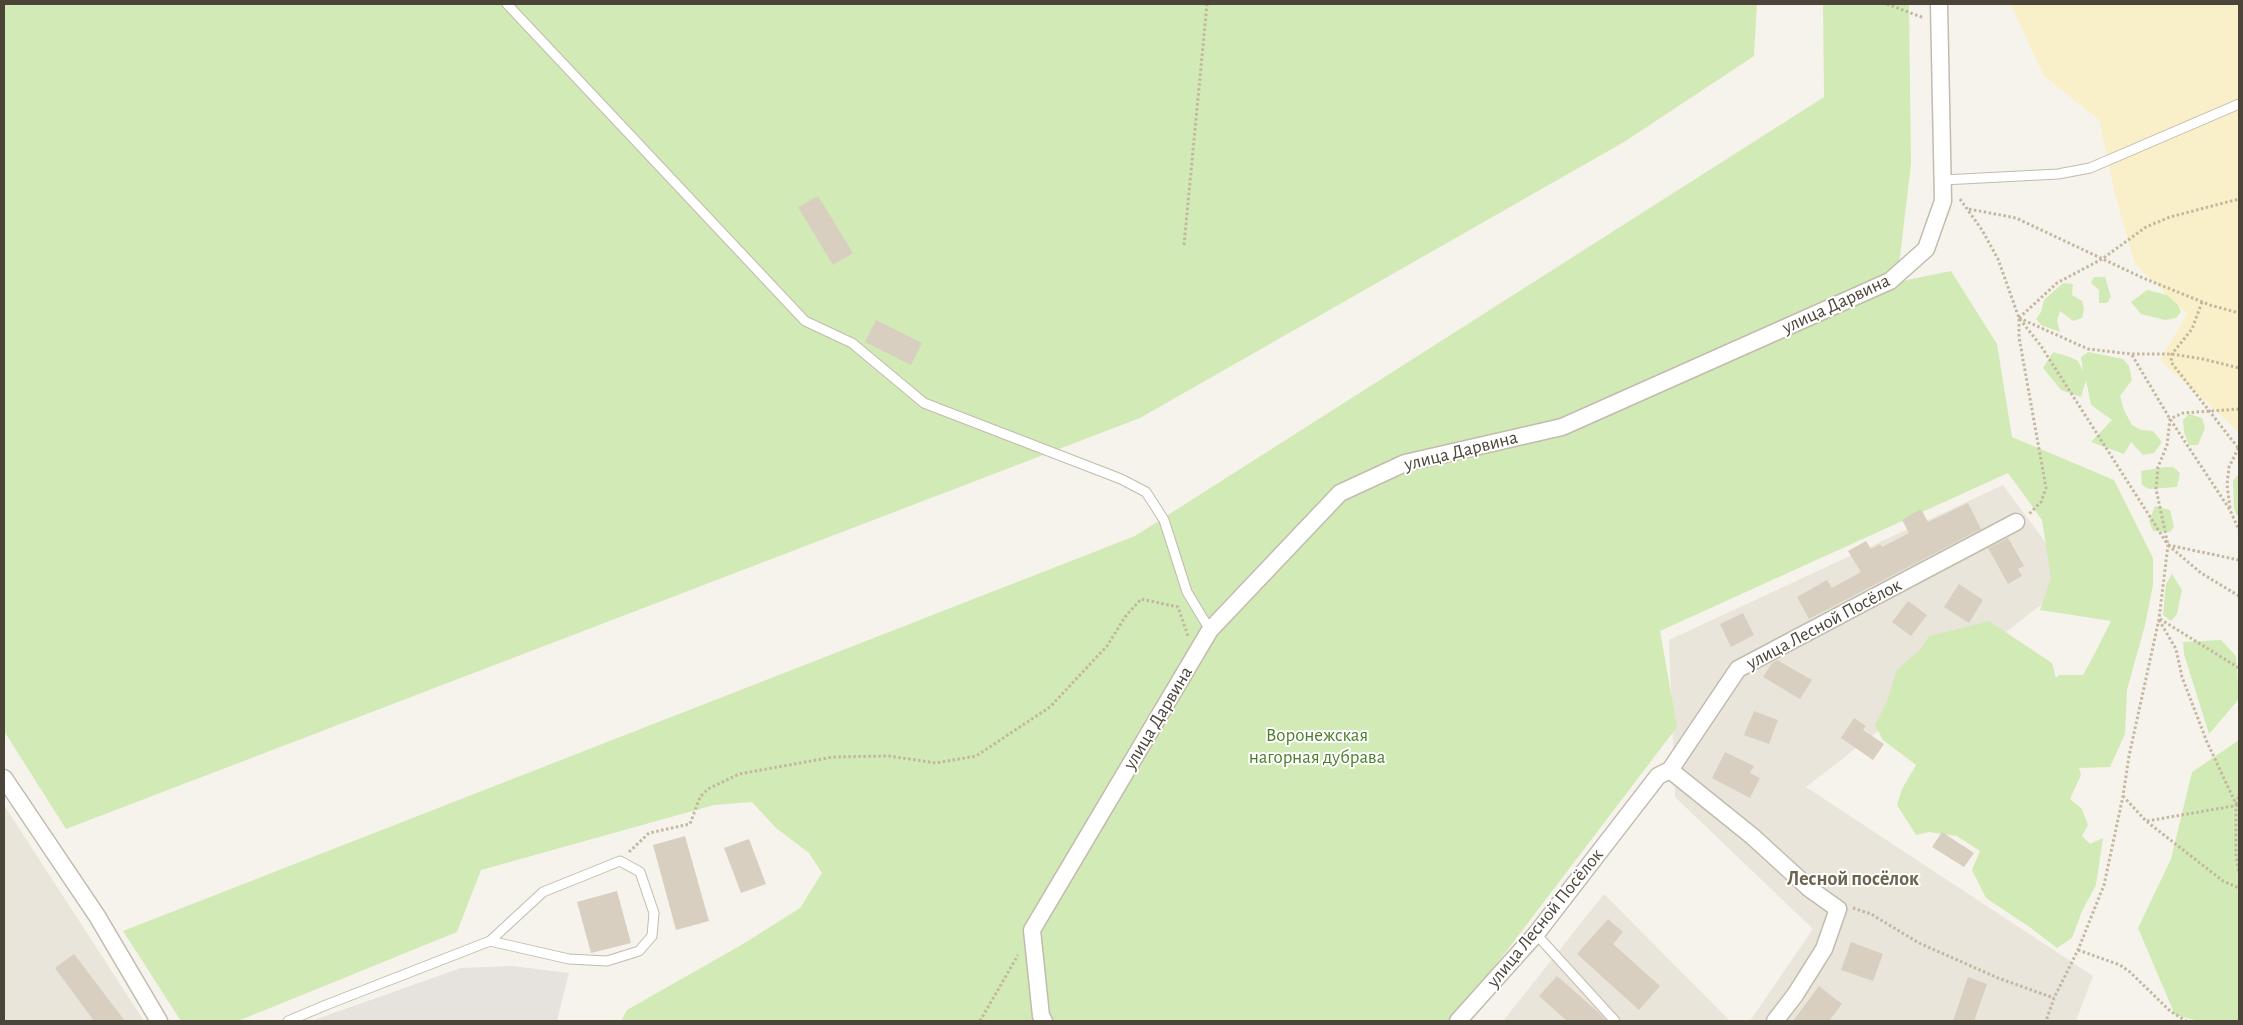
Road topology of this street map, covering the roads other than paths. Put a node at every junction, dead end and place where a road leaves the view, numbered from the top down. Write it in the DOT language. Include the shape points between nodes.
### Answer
graph roads {
  1 [pos="507,4"];
  2 [pos="1939,4"];
  3 [pos="2239,104"];
  4 [pos="1943,180"];
  5 [pos="2016,522"];
  6 [pos="1210,630"];
  7 [pos="1670,770"];
  8 [pos="4,778"];
  9 [pos="1536,934"];
  10 [pos="490,942"];
  11 [pos="159,1021"];
  12 [pos="288,1021"];
  13 [pos="1044,1021"];
  14 [pos="1458,1021"];
  15 [pos="1615,1021"];
  16 [pos="1775,1021"];
  1 -- 6 [label="lane" via="805,321 852,343 924,403 1121,479 1146,492 1164,520 1187,592"];
  2 -- 4 [label="street, улица Дарвина"];
  3 -- 4 [label="lane" via="2090,168 2058,174"];
  4 -- 6 [label="street, улица Дарвина" via="1943,201 1926,249 1890,281 1562,428 1405,463 1340,493"];
  5 -- 7 [label="street, улица Лесной Посёлок" via="1738,669"];
  6 -- 13 [label="street, улица Дарвина" via="1032,930"];
  7 -- 9 [label="street, улица Лесной Посёлок" via="1658,776"];
  7 -- 16 [label="street" via="1838,909 1824,949"];
  8 -- 11 [label="street" via="97,916"];
  9 -- 14 [label="street, улица Лесной Посёлок"];
  9 -- 15 [label="lane"];
  10 -- 10 [label="lane" via="543,892 620,861 640,872 654,913 652,936 639,951 606,961 569,959"];
  10 -- 12 [label="lane"];
}
